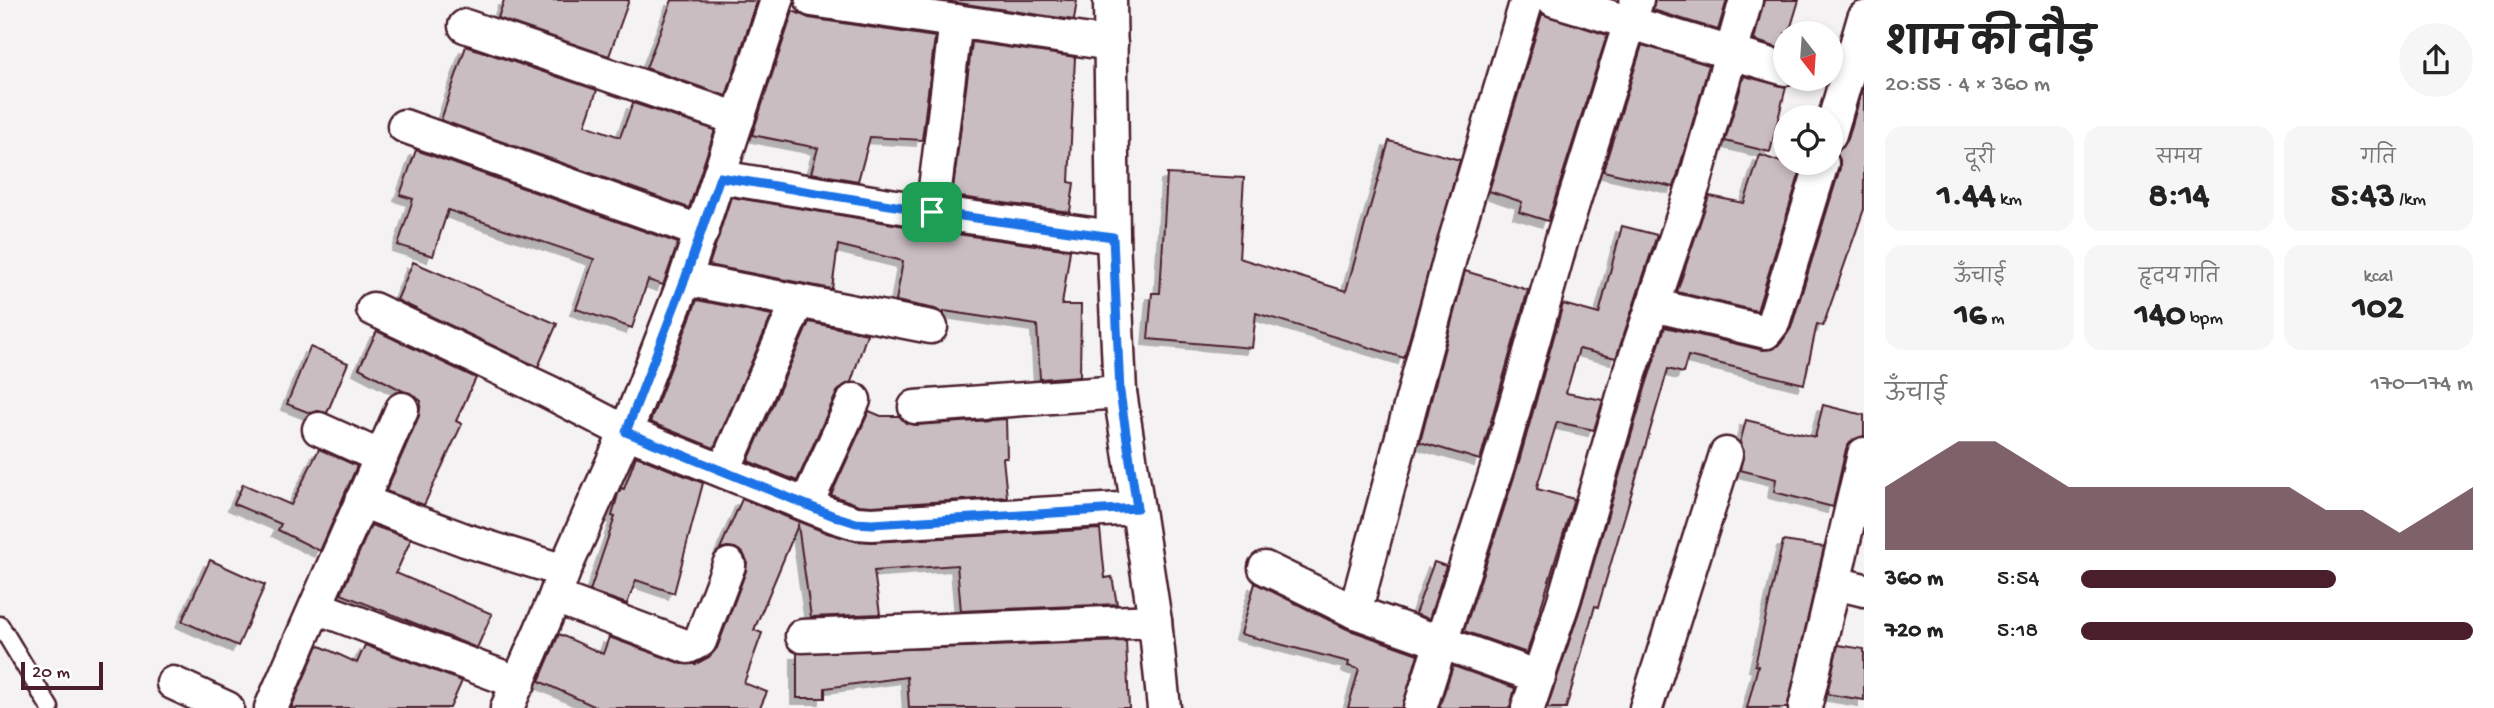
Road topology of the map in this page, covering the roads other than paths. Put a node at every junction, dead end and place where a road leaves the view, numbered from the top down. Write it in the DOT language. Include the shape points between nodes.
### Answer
graph roads {
  1 [pos="777,0"];
  2 [pos="812,0"];
  3 [pos="1110,0"];
  4 [pos="1527,0"];
  5 [pos="1554,0"];
  6 [pos="1746,0"];
  7 [pos="1634,11"];
  8 [pos="1864,18"];
  9 [pos="956,21"];
  10 [pos="465,26"];
  11 [pos="1111,44"];
  12 [pos="1730,53"];
  13 [pos="1773,66"];
  14 [pos="1843,82"];
  15 [pos="738,119"];
  16 [pos="404,127"];
  17 [pos="1818,175"];
  18 [pos="720,177"];
  19 [pos="932,212"];
  20 [pos="702,232"];
  21 [pos="1113,237"];
  22 [pos="685,279"];
  23 [pos="798,301"];
  24 [pos="1653,305"];
  25 [pos="373,309"];
  26 [pos="930,327"];
  27 [pos="1120,392"];
  28 [pos="853,400"];
  29 [pos="915,407"];
  30 [pos="402,410"];
  31 [pos="319,429"];
  32 [pos="626,432"];
  33 [pos="1726,454"];
  34 [pos="1864,454"];
  35 [pos="381,457"];
  36 [pos="724,470"];
  37 [pos="361,501"];
  38 [pos="807,503"];
  39 [pos="1137,508"];
  40 [pos="729,565"];
  41 [pos="1265,568"];
  42 [pos="560,584"];
  43 [pos="1850,587"];
  44 [pos="316,607"];
  45 [pos="1355,612"];
  46 [pos="1155,621"];
  47 [pos="0,625"];
  48 [pos="802,636"];
  49 [pos="1442,643"];
  50 [pos="1539,677"];
  51 [pos="173,683"];
  52 [pos="513,695"];
  53 [pos="1814,706"];
  54 [pos="50,708"];
  55 [pos="227,708"];
  56 [pos="271,708"];
  57 [pos="1164,708"];
  58 [pos="1420,708"];
  59 [pos="1528,708"];
  60 [pos="1646,708"];
  1 -- 15 [label="street"];
  2 -- 9 [label="street"];
  3 -- 11 [label="street"];
  4 -- 45 [label="street" via="1454,243"];
  5 -- 7 [label="street"];
  6 -- 12 [label="street"];
  7 -- 12 [label="street"];
  7 -- 49 [label="street"];
  8 -- 14 [label="street"];
  9 -- 11 [label="street"];
  9 -- 19 [label="street"];
  10 -- 15 [label="street"];
  11 -- 21 [label="street"];
  12 -- 13 [label="street"];
  12 -- 24 [label="street" via="1695,181"];
  15 -- 18 [label="street"];
  16 -- 20 [label="street"];
  17 -- 24 [label="street" via="1773,323 1766,332"];
  18 -- 19 [label="street"];
  18 -- 20 [label="street"];
  19 -- 21 [label="street"];
  20 -- 22 [label="street"];
  21 -- 27 [label="street"];
  22 -- 23 [label="street"];
  22 -- 32 [label="street"];
  23 -- 26 [label="street"];
  23 -- 36 [label="street"];
  24 -- 50 [label="street"];
  25 -- 32 [label="street"];
  27 -- 29 [label="street"];
  27 -- 39 [label="street"];
  28 -- 38 [label="street"];
  30 -- 35 [label="street"];
  31 -- 35 [label="street"];
  32 -- 36 [label="street"];
  32 -- 42 [label="street"];
  33 -- 60 [label="street"];
  34 -- 43 [label="street"];
  35 -- 37 [label="street"];
  36 -- 38 [label="street"];
  37 -- 42 [label="street" via="465,540"];
  37 -- 44 [label="street"];
  38 -- 39 [label="street" via="834,516 872,524"];
  39 -- 46 [label="street"];
  40 -- 42 [label="street" via="700,641 688,647"];
  41 -- 45 [label="street"];
  42 -- 52 [label="street"];
  43 -- 53 [label="street" via="1824,619"];
  44 -- 52 [label="street"];
  44 -- 56 [label="street"];
  45 -- 49 [label="street"];
  46 -- 48 [label="street"];
  46 -- 57 [label="street"];
  47 -- 54 [label="lane"];
  49 -- 50 [label="street"];
  49 -- 58 [label="street"];
  50 -- 59 [label="street"];
  51 -- 55 [label="street"];
}
